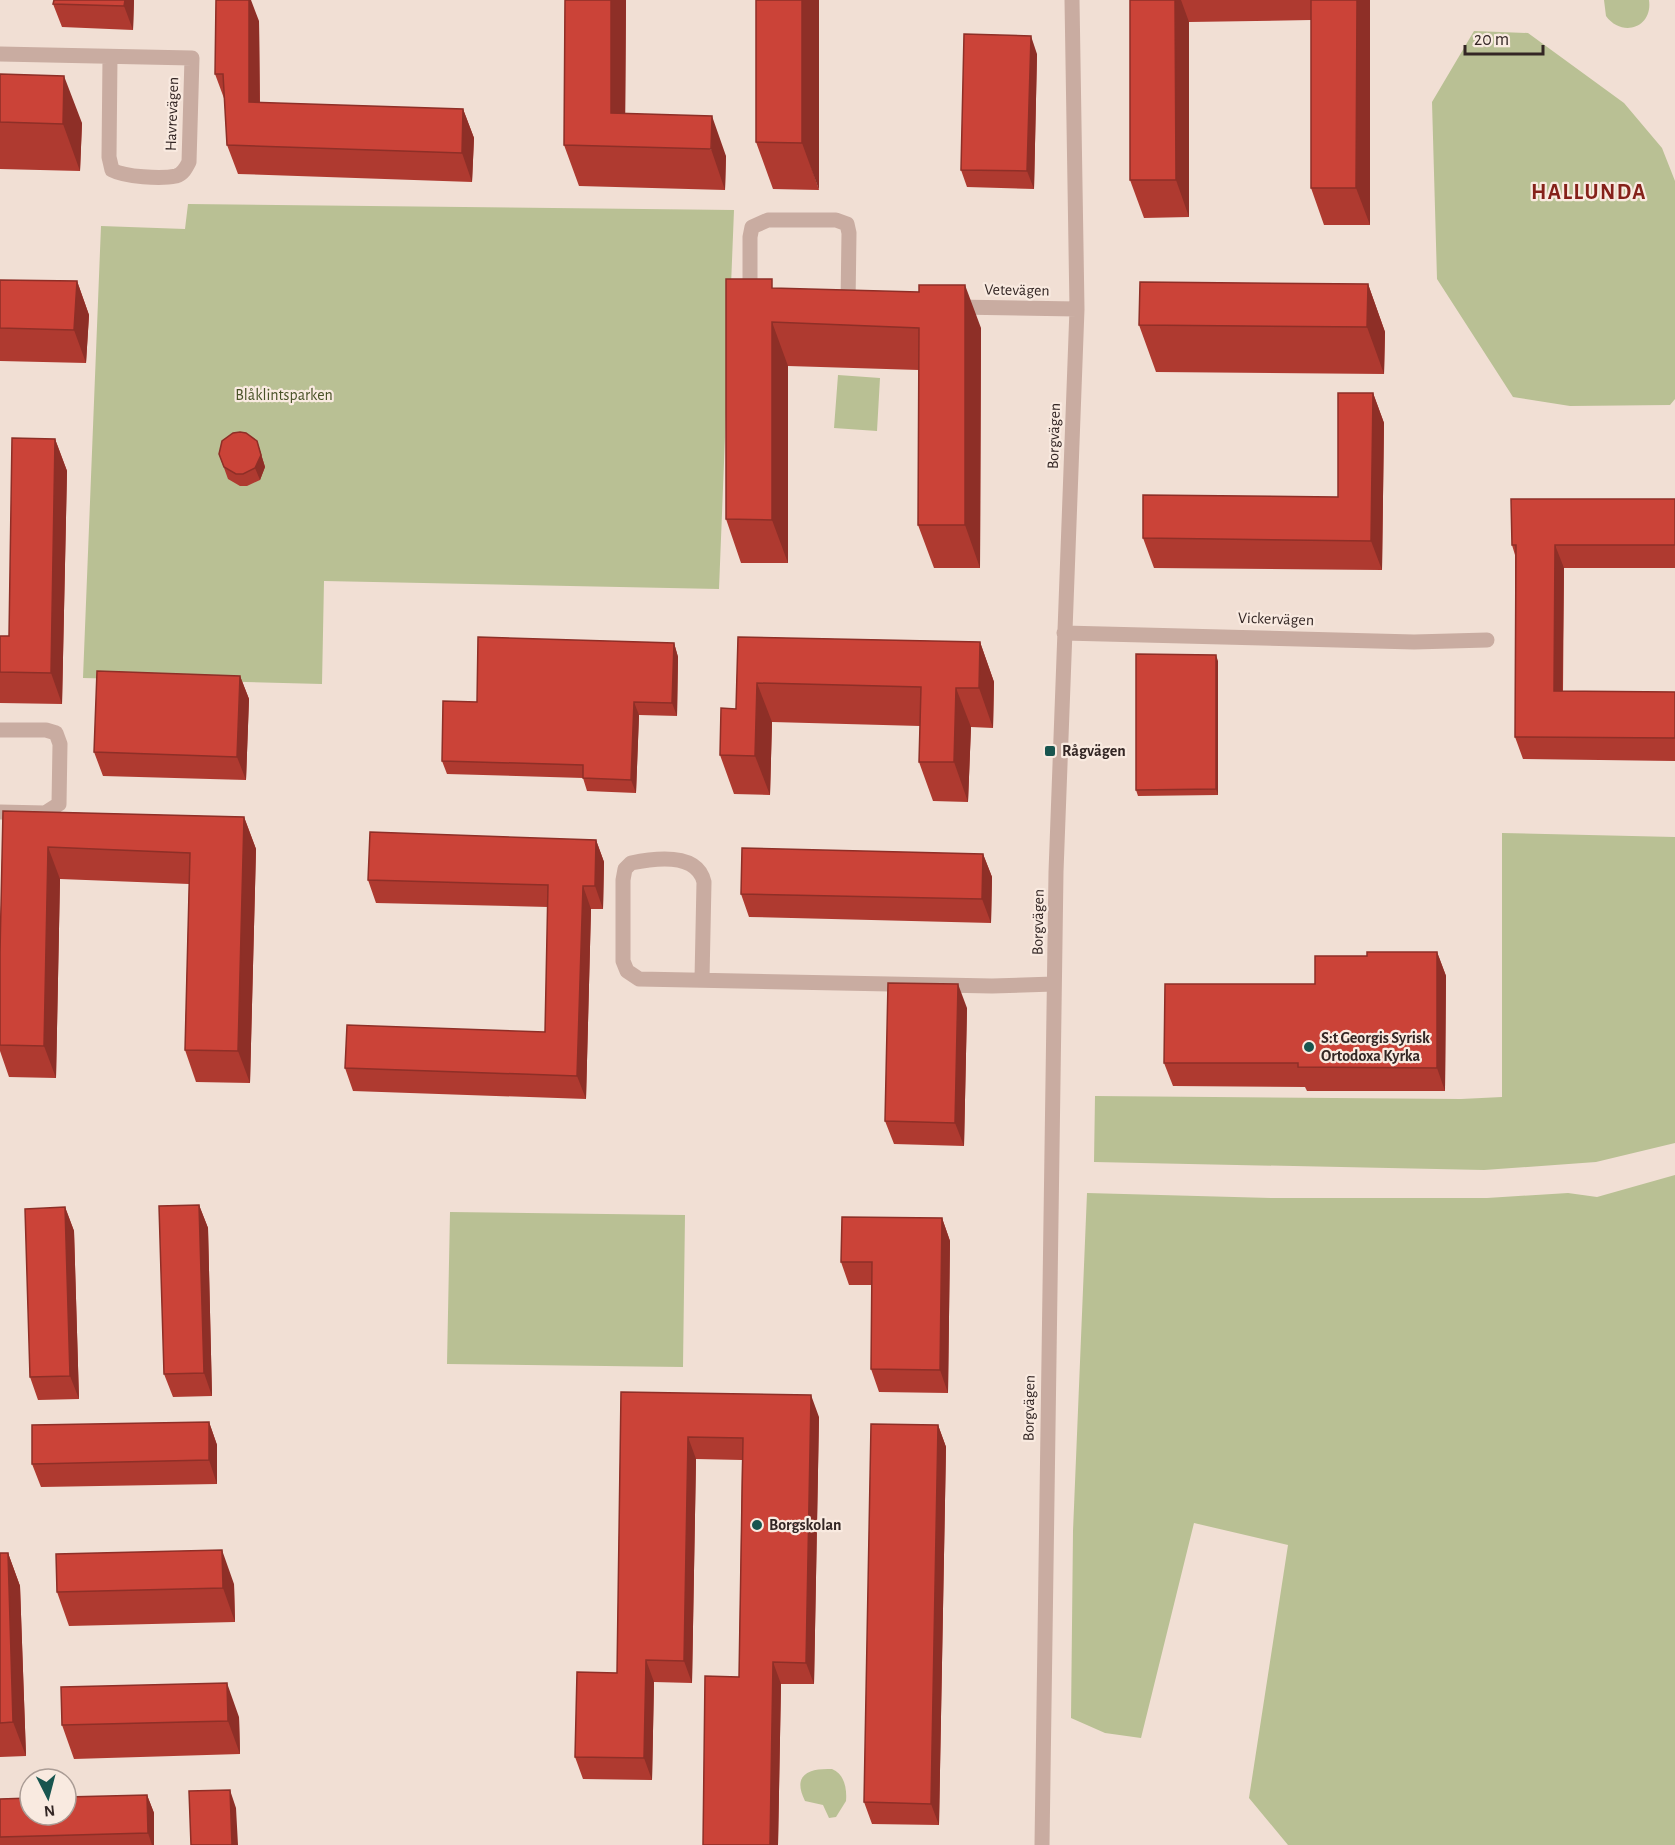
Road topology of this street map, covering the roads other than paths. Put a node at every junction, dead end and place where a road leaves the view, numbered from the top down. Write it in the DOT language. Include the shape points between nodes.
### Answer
graph roads {
  1 [pos="1072,0"];
  2 [pos="0,54"];
  3 [pos="110,57"];
  4 [pos="765,303"];
  5 [pos="848,305"];
  6 [pos="945,307"];
  7 [pos="1077,309"];
  8 [pos="1064,633"];
  9 [pos="1486,640"];
  10 [pos="0,730"];
  11 [pos="0,812"];
  12 [pos="702,979"];
  13 [pos="1054,984"];
  14 [pos="1042,1845"];
  1 -- 7 [label="street, Borgvägen"];
  2 -- 3 [label="street, Havrevägen"];
  3 -- 3 [label="street, Havrevägen" via="112,170 121,175 176,176 189,162 192,58"];
  4 -- 5 [label="street" via="750,292 752,227 768,220 836,220 847,224 849,232"];
  6 -- 7 [label="street, Vetevägen"];
  7 -- 8 [label="street, Borgvägen"];
  8 -- 9 [label="street, Vickervägen" via="1414,642"];
  8 -- 13 [label="street, Borgvägen"];
  10 -- 11 [label="street" via="46,729 56,733 60,744 59,804 45,813"];
  12 -- 12 [label="street" via="701,871 681,860 631,863 623,880 623,961 627,971 639,979"];
  12 -- 13 [label="street"];
  13 -- 14 [label="street, Borgvägen"];
}
